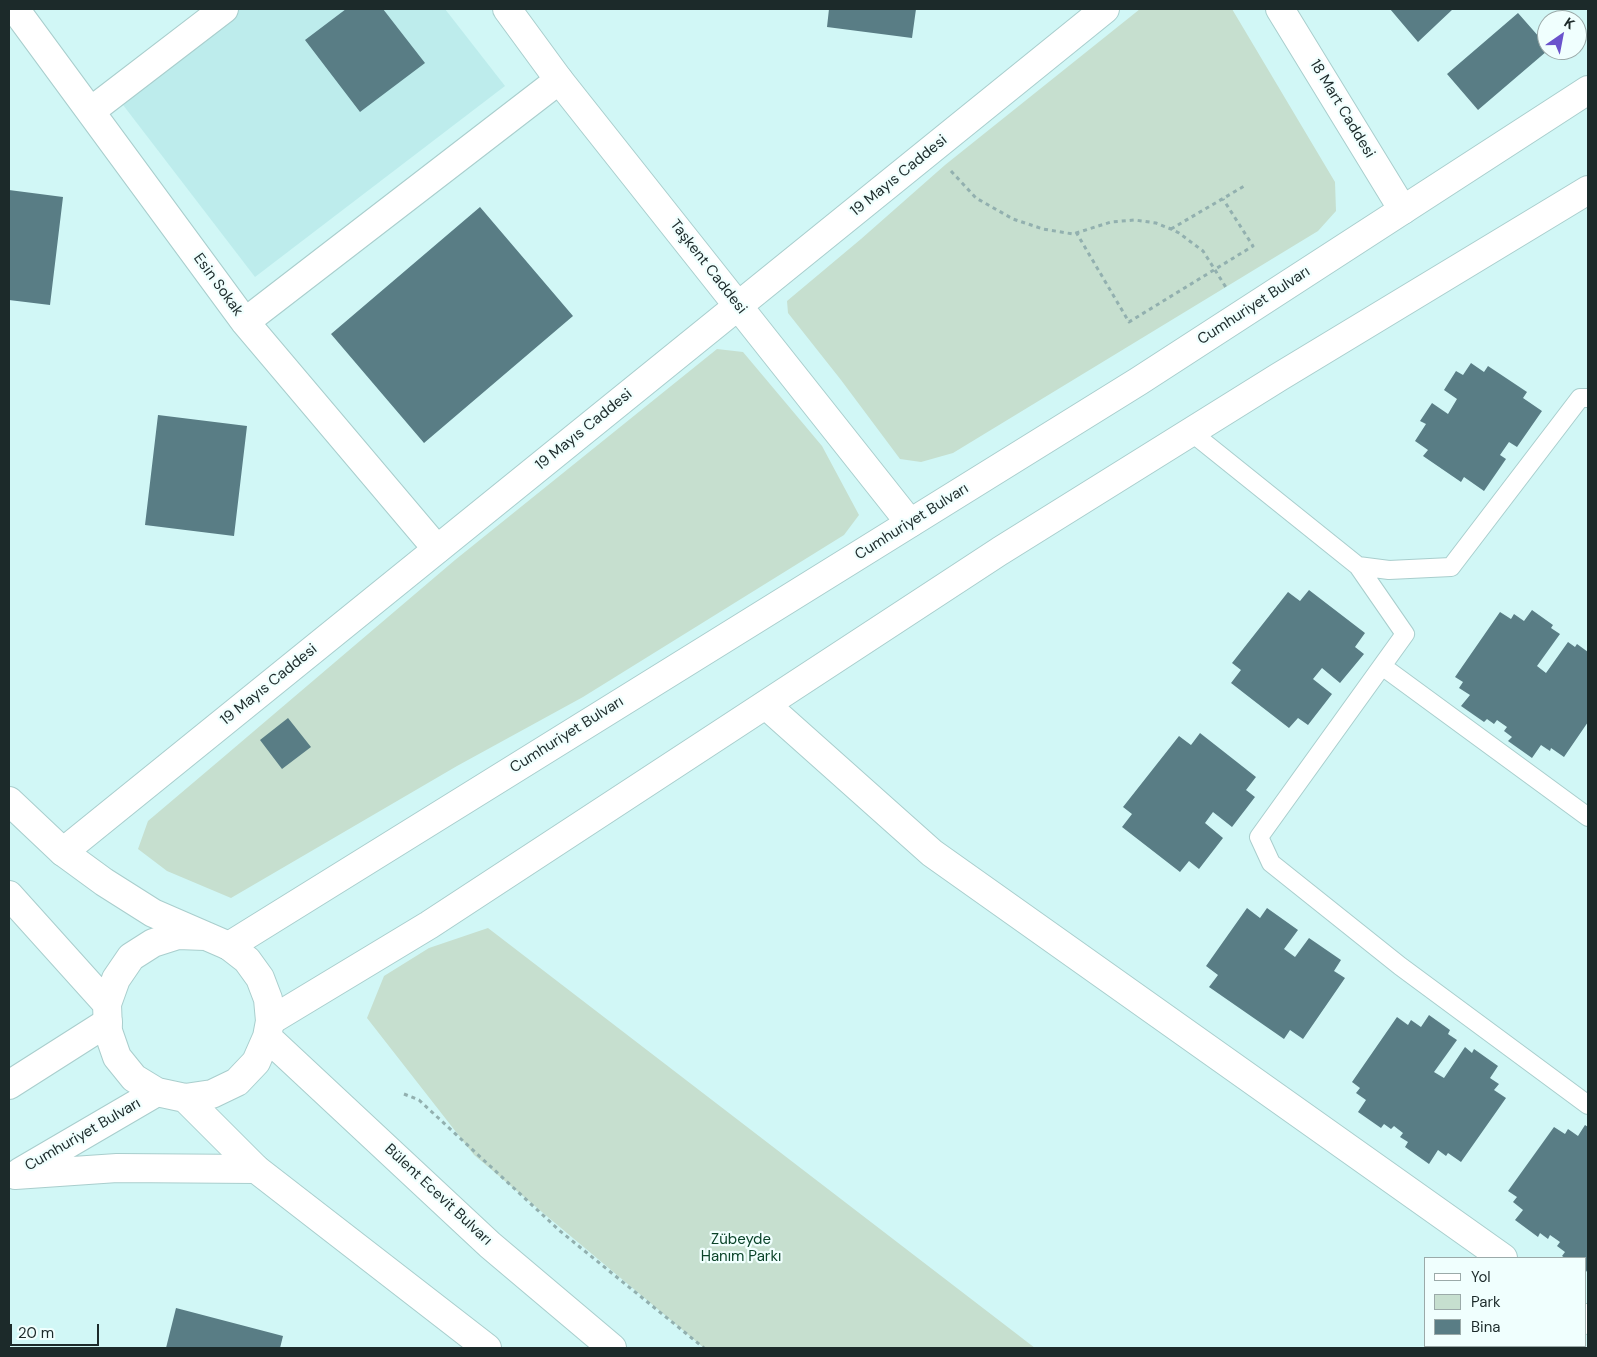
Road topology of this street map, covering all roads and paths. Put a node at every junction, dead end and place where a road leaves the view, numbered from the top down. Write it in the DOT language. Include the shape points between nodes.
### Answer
graph roads {
  1 [pos="15,9"];
  2 [pos="224,9"];
  3 [pos="507,9"];
  4 [pos="1105,9"];
  5 [pos="1280,9"];
  6 [pos="559,80"];
  7 [pos="1588,90"];
  8 [pos="91,111"];
  9 [pos="945,165"];
  10 [pos="1246,185"];
  11 [pos="1588,190"];
  12 [pos="1223,199"];
  13 [pos="1403,210"];
  14 [pos="1171,229"];
  15 [pos="1076,232"];
  16 [pos="1230,294"];
  17 [pos="739,306"];
  18 [pos="245,322"];
  19 [pos="1588,398"];
  20 [pos="1191,432"];
  21 [pos="910,523"];
  22 [pos="437,549"];
  23 [pos="1358,566"];
  24 [pos="1382,666"];
  25 [pos="766,705"];
  26 [pos="9,801"];
  27 [pos="1588,817"];
  28 [pos="63,852"];
  29 [pos="9,895"];
  30 [pos="217,941"];
  31 [pos="107,1013"];
  32 [pos="269,1029"];
  33 [pos="9,1085"];
  34 [pos="157,1092"];
  35 [pos="404,1094"];
  36 [pos="185,1098"];
  37 [pos="1588,1105"];
  38 [pos="256,1169"];
  39 [pos="12,1178"];
  40 [pos="1502,1257"];
  41 [pos="487,1348"];
  42 [pos="612,1348"];
  43 [pos="704,1348"];
  1 -- 8 [label="street, Esin Sokak"];
  2 -- 8 [label="street"];
  3 -- 6 [label="street, Taşkent Caddesi"];
  4 -- 17 [label="street, 19 Mayıs Caddesi"];
  5 -- 13 [label="street, 18 Mart Caddesi"];
  6 -- 17 [label="street, Taşkent Caddesi"];
  6 -- 18 [label="street"];
  7 -- 13 [label="street, Cumhuriyet Bulvarı"];
  8 -- 18 [label="street, Esin Sokak"];
  9 -- 15 [label="path" via="976,198 1013,219 1043,229"];
  10 -- 12 [label="path"];
  11 -- 20 [label="street"];
  12 -- 14 [label="path"];
  12 -- 15 [label="path" via="1253,246 1130,322"];
  13 -- 21 [label="street, Cumhuriyet Bulvarı" via="1139,381"];
  14 -- 15 [label="path" via="1135,220 1111,222"];
  14 -- 16 [label="path" via="1203,251"];
  17 -- 21 [label="street, Taşkent Caddesi"];
  17 -- 22 [label="street, 19 Mayıs Caddesi"];
  18 -- 22 [label="street, Esin Sokak"];
  19 -- 23 [label="lane" via="1580,398 1451,567 1389,570"];
  20 -- 23 [label="lane"];
  20 -- 25 [label="street" via="1000,551"];
  21 -- 30 [label="street, Cumhuriyet Bulvarı"];
  22 -- 28 [label="street, 19 Mayıs Caddesi"];
  23 -- 24 [label="lane" via="1405,634"];
  24 -- 27 [label="lane"];
  24 -- 37 [label="lane" via="1259,836 1271,863 1400,966"];
  25 -- 32 [label="street"];
  25 -- 40 [label="street" via="932,853"];
  26 -- 28 [label="street"];
  28 -- 30 [label="street" via="153,913"];
  29 -- 31 [label="street"];
  30 -- 31 [label="street" via="178,935 153,942 131,957 116,979"];
  30 -- 32 [label="street" via="247,960 260,978 268,999"];
  31 -- 33 [label="street"];
  31 -- 34 [label="street" via="108,1031 117,1056 134,1078"];
  32 -- 36 [label="street" via="256,1062 237,1082 212,1094"];
  32 -- 42 [label="street, Bülent Ecevit Bulvarı" via="490,1244"];
  34 -- 36 [label="street"];
  34 -- 39 [label="street, Cumhuriyet Bulvarı"];
  35 -- 43 [label="path" via="419,1100 560,1231"];
  36 -- 38 [label="street"];
  38 -- 39 [label="street" via="117,1168"];
  38 -- 41 [label="street"];
}
